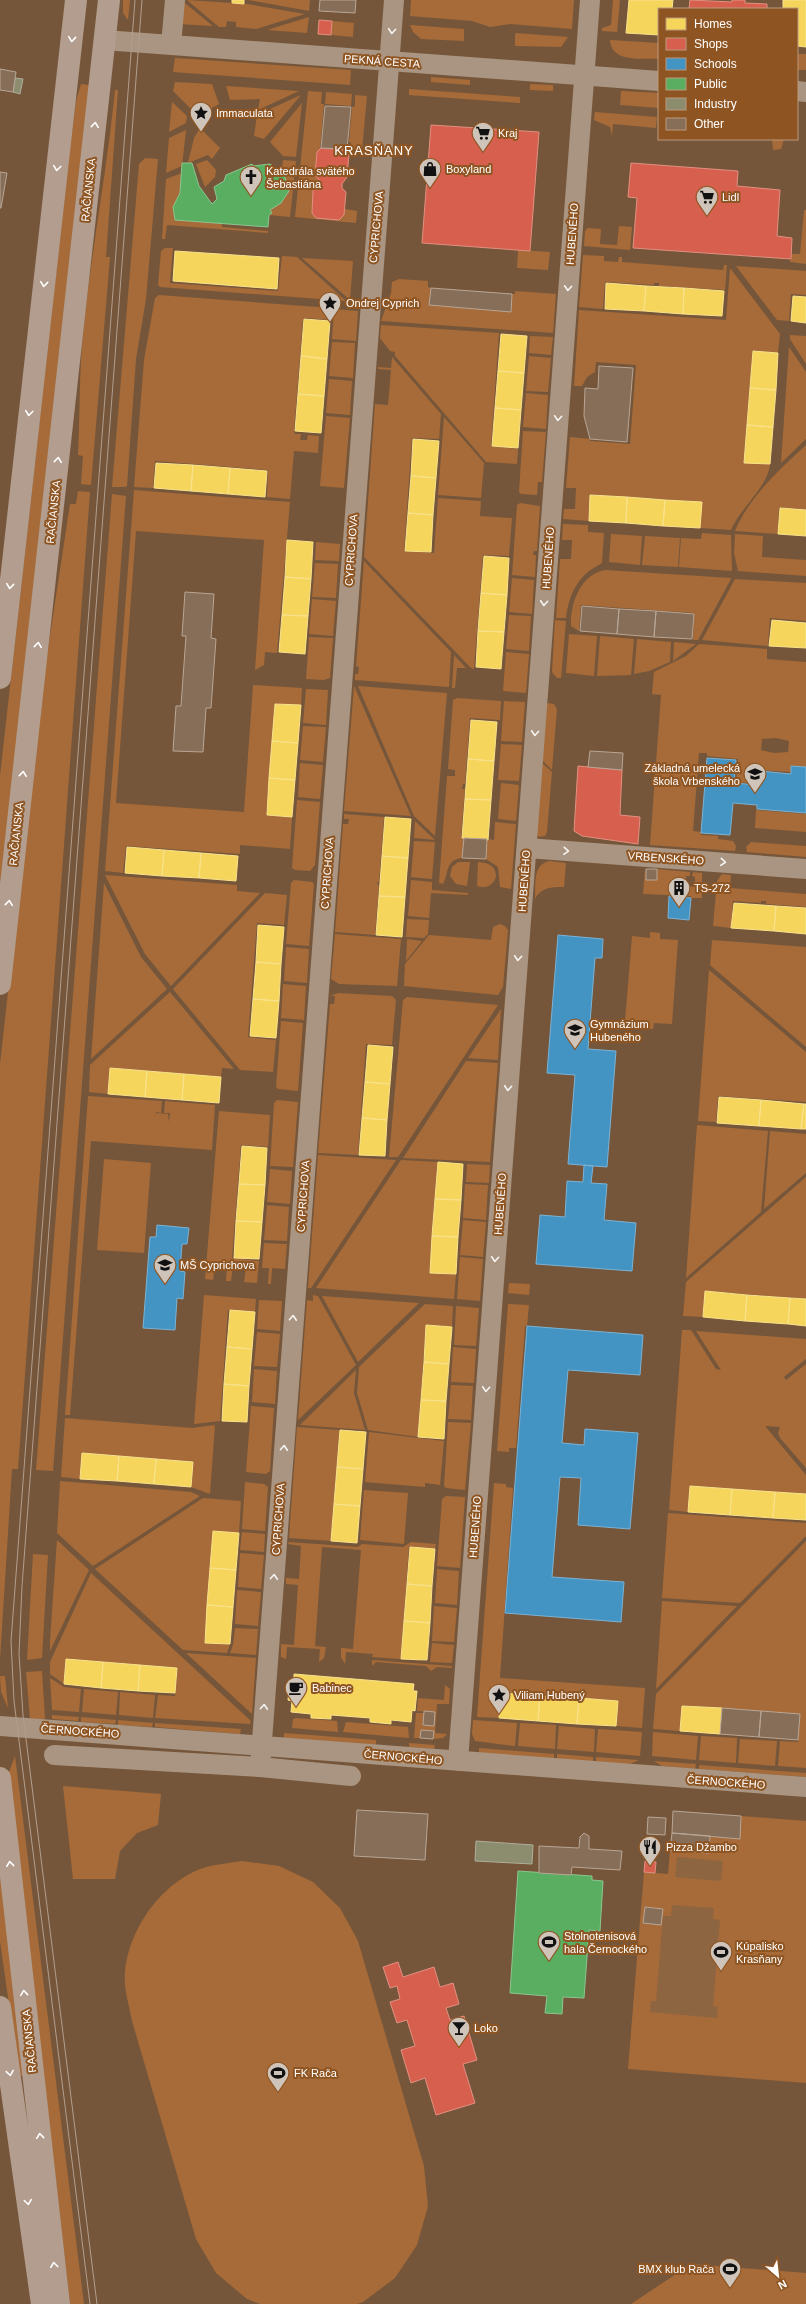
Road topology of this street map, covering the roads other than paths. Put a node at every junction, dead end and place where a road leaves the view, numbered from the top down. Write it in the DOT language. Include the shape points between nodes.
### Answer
graph roads {
  1 [pos="76,0"];
  2 [pos="84,0"];
  3 [pos="109,0"];
  4 [pos="175,0"];
  5 [pos="394,0"];
  6 [pos="590,0"];
  7 [pos="104,40"];
  8 [pos="171,45"];
  9 [pos="389,61"];
  10 [pos="584,76"];
  11 [pos="68,77"];
  12 [pos="658,81"];
  13 [pos="0,678"];
  14 [pos="527,848"];
  15 [pos="806,869"];
  16 [pos="0,984"];
  17 [pos="0,1726"];
  18 [pos="261,1746"];
  19 [pos="54,1755"];
  20 [pos="458,1761"];
  21 [pos="260,1767"];
  22 [pos="351,1776"];
  23 [pos="0,1778"];
  24 [pos="806,1788"];
  25 [pos="0,2007"];
  26 [pos="42,2304"];
  27 [pos="59,2304"];
  1 -- 11 [label="main road, one-way"];
  2 -- 7 [label="main road"];
  3 -- 7 [label="main road, RAČIANSKA"];
  4 -- 8 [label="street"];
  5 -- 9 [label="street, CYPRICHOVA, one-way"];
  6 -- 10 [label="street, HUBENÉHO"];
  7 -- 8 [label="street, PEKNÁ CESTA"];
  7 -- 11 [label="main road"];
  16 -- 7 [label="main road, RAČIANSKA, one-way"];
  8 -- 9 [label="street, PEKNÁ CESTA"];
  9 -- 10 [label="street, PEKNÁ CESTA"];
  18 -- 9 [label="street, CYPRICHOVA, one-way"];
  10 -- 12 [label="street, PEKNÁ CESTA"];
  10 -- 14 [label="street, HUBENÉHO, one-way"];
  11 -- 13 [label="main road, one-way"];
  14 -- 15 [label="street, VRBENSKÉHO, one-way"];
  14 -- 20 [label="street, HUBENÉHO, one-way"];
  17 -- 18 [label="street, ČERNOCKÉHO"];
  18 -- 20 [label="street, ČERNOCKÉHO"];
  18 -- 21 [label="street, CYPRICHOVA"];
  19 -- 21 [label="street"];
  20 -- 24 [label="street, ČERNOCKÉHO"];
  21 -- 22 [label="street"];
  27 -- 23 [label="main road, RAČIANSKA, one-way"];
  25 -- 26 [label="main road, RAČIANSKA, one-way"];
}
